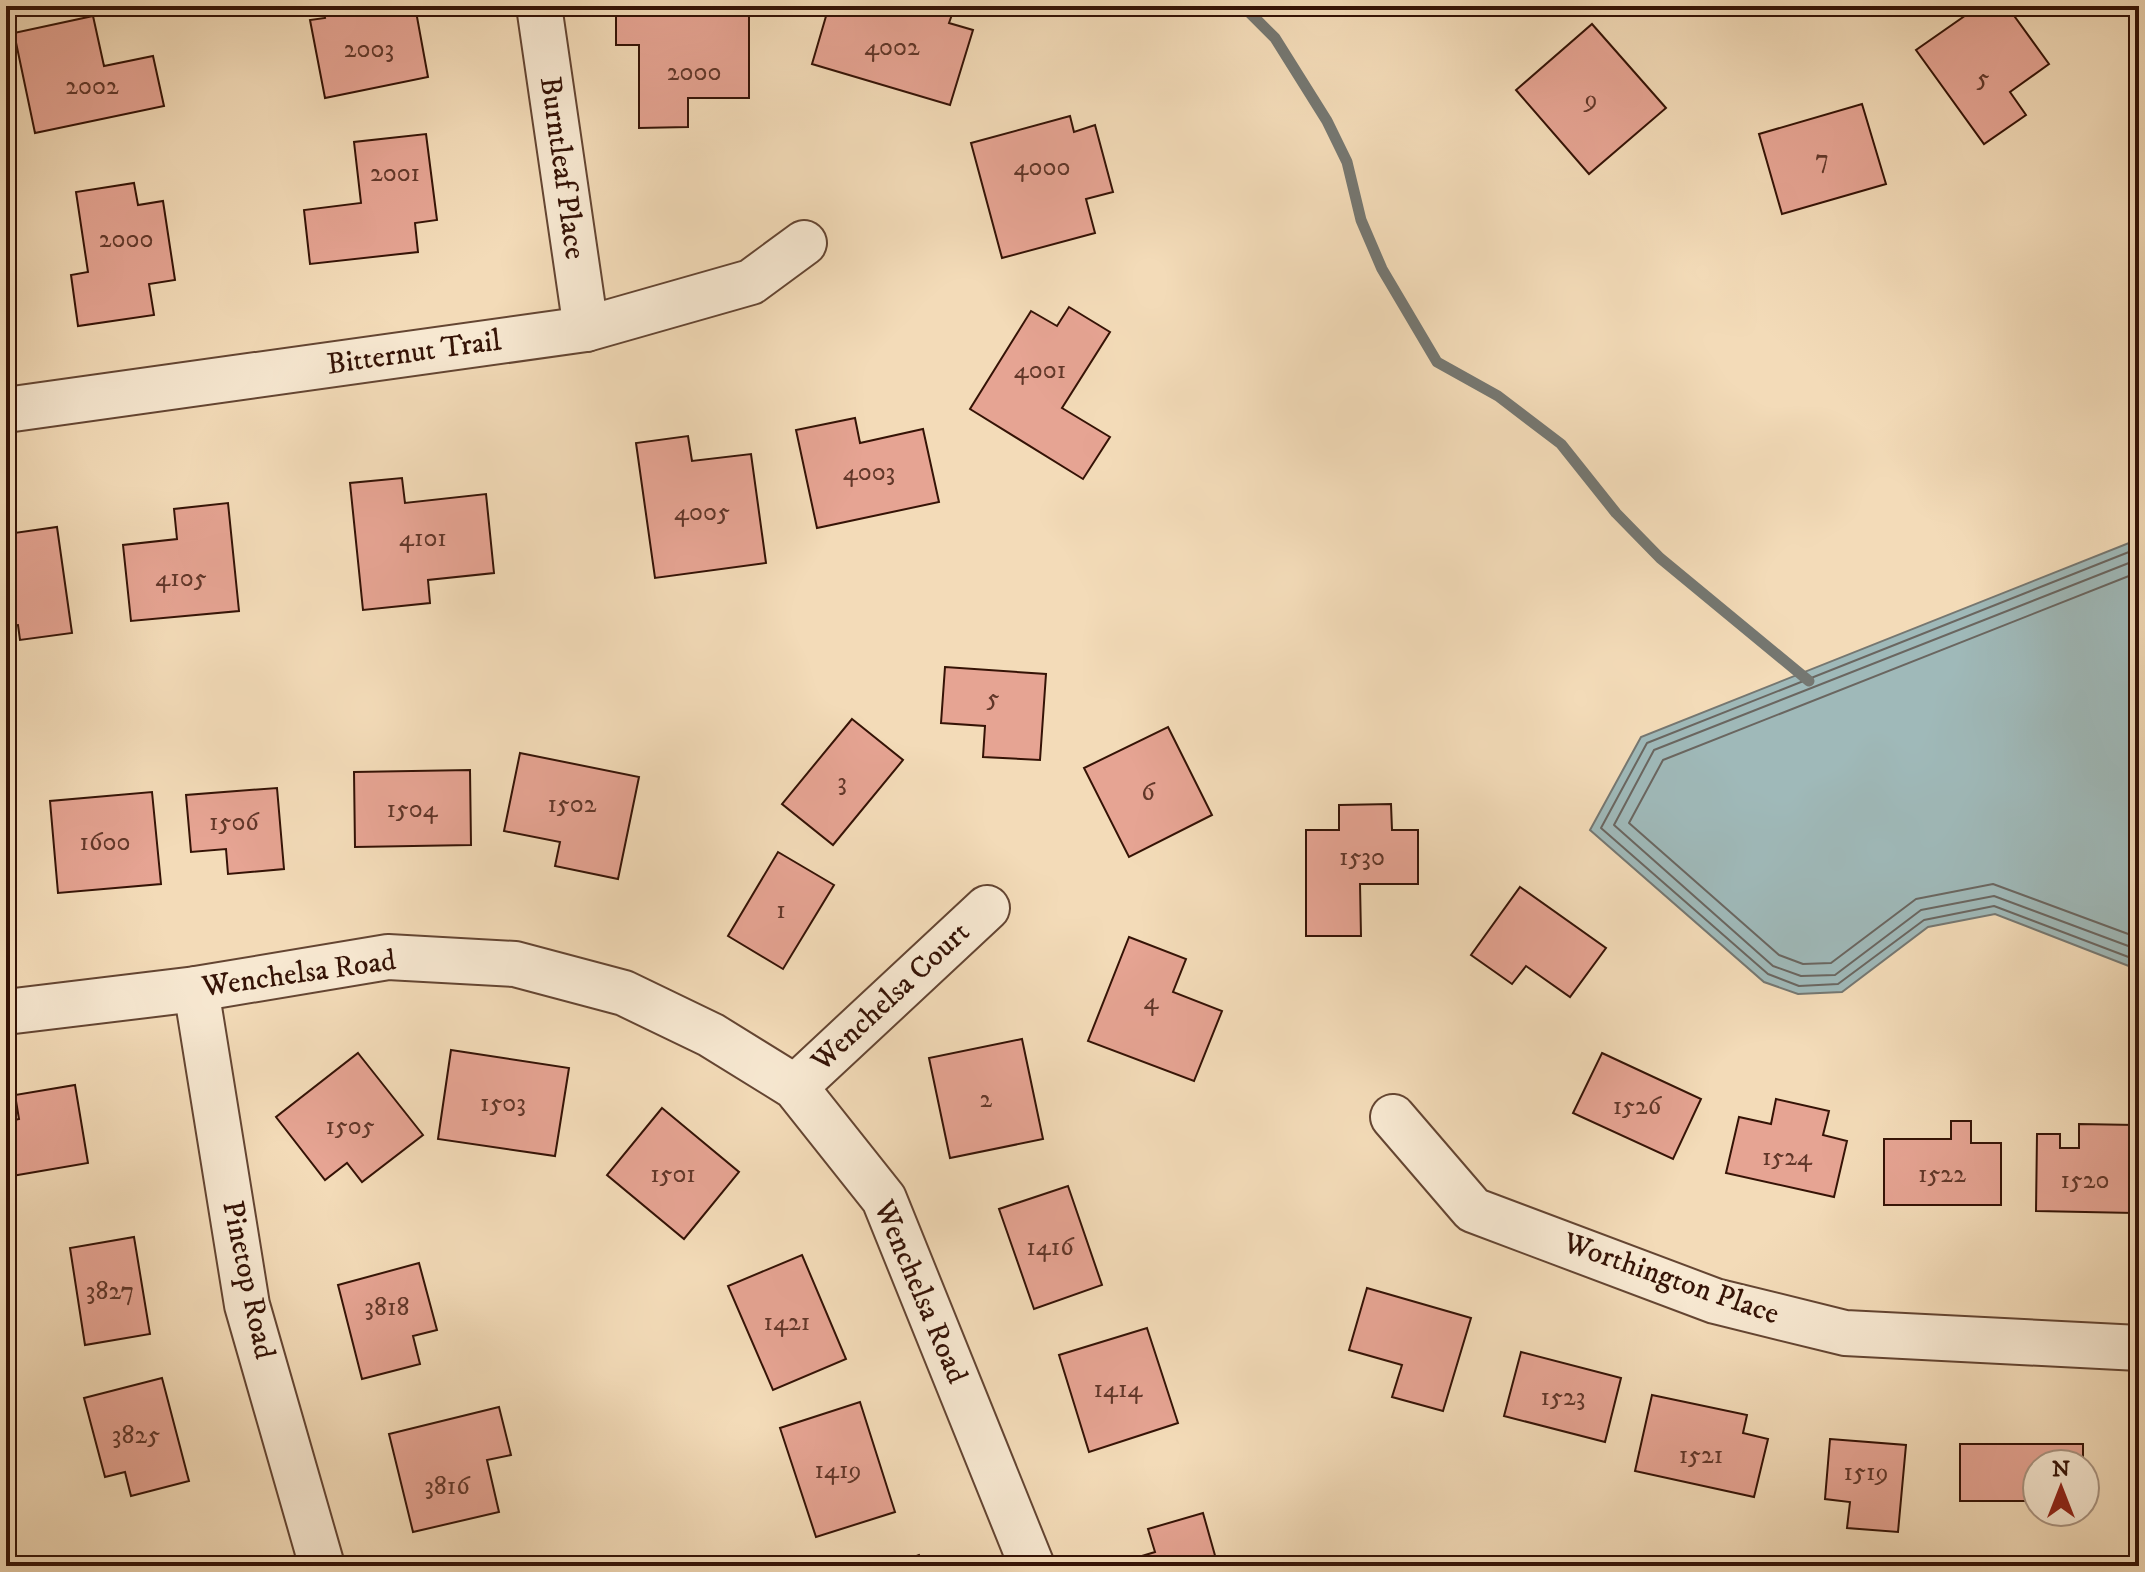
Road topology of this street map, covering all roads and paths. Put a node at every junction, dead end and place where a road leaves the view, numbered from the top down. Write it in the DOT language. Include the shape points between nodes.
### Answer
graph roads {
  1 [pos="539,6"];
  2 [pos="804,243"];
  3 [pos="586,329"];
  4 [pos="6,410"];
  5 [pos="987,908"];
  6 [pos="196,989"];
  7 [pos="6,1012"];
  8 [pos="795,1087"];
  9 [pos="1393,1117"];
  10 [pos="2139,1348"];
  11 [pos="322,1566"];
  12 [pos="1032,1566"];
  1 -- 3 [label="street, Burntleaf Place"];
  2 -- 3 [label="street, Bitternut Trail" via="751,282"];
  3 -- 4 [label="street, Bitternut Trail"];
  5 -- 8 [label="street, Wenchelsa Court"];
  6 -- 7 [label="street, Wenchelsa Road"];
  6 -- 8 [label="street, Wenchelsa Road" via="388,957 515,964 624,993 711,1035"];
  6 -- 11 [label="street, Pinetop Road" via="247,1305"];
  8 -- 12 [label="street, Wenchelsa Road" via="884,1199"];
  9 -- 10 [label="street, Worthington Place" via="1473,1210 1715,1301 1845,1333"];
}
